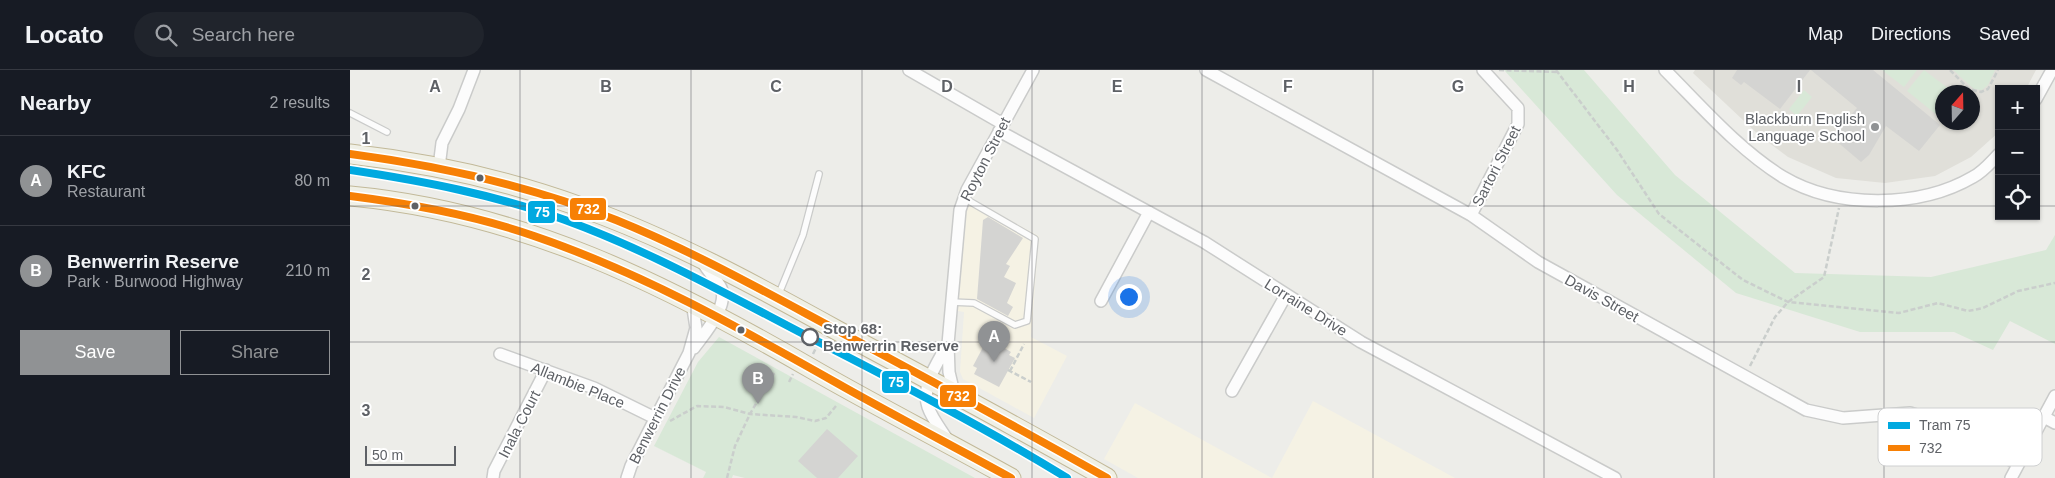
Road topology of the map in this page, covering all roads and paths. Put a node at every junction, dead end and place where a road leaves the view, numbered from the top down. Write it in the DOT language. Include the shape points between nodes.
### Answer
graph roads {
  1 [pos="474,70"];
  2 [pos="909,70"];
  3 [pos="1033,70"];
  4 [pos="1206,70"];
  5 [pos="1483,70"];
  6 [pos="1665,70"];
  7 [pos="1950,70"];
  8 [pos="1998,70"];
  9 [pos="2052,70"];
  10 [pos="1556,71"];
  11 [pos="2040,92"];
  12 [pos="350,113"];
  13 [pos="1001,127"];
  14 [pos="387,132"];
  15 [pos="350,154"];
  16 [pos="1995,158"];
  17 [pos="439,167"];
  18 [pos="819,174"];
  19 [pos="350,196"];
  20 [pos="1842,197"];
  21 [pos="964,198"];
  22 [pos="1149,212"];
  23 [pos="1471,215"];
  24 [pos="700,259"];
  25 [pos="2055,283"];
  26 [pos="1286,295"];
  27 [pos="777,298"];
  28 [pos="1101,301"];
  29 [pos="692,302"];
  30 [pos="951,302"];
  31 [pos="1788,302"];
  32 [pos="716,316"];
  33 [pos="822,337"];
  34 [pos="948,344"];
  35 [pos="1024,344"];
  36 [pos="816,348"];
  37 [pos="689,353"];
  38 [pos="500,354"];
  39 [pos="546,370"];
  40 [pos="774,373"];
  41 [pos="1745,376"];
  42 [pos="929,379"];
  43 [pos="1030,382"];
  44 [pos="1232,391"];
  45 [pos="954,393"];
  46 [pos="2055,396"];
  47 [pos="836,406"];
  48 [pos="750,414"];
  49 [pos="1878,415"];
  50 [pos="2044,417"];
  51 [pos="655,418"];
  52 [pos="670,421"];
  53 [pos="2042,421"];
  54 [pos="2055,423"];
  55 [pos="950,444"];
  56 [pos="2017,466"];
  57 [pos="493,478"];
  58 [pos="627,478"];
  59 [pos="727,478"];
  60 [pos="1011,478"];
  61 [pos="1108,478"];
  62 [pos="1615,478"];
  63 [pos="2010,478"];
  1 -- 17 [label="street" via="460,110 442,143"];
  2 -- 13 [label="street, Lorraine Drive"];
  3 -- 13 [label="street, Royton Street"];
  4 -- 23 [label="street, Davis Street"];
  5 -- 10 [label="path"];
  5 -- 23 [label="street, Sartori Street" via="1518,108 1520,116"];
  6 -- 20 [label="street" via="1752,155 1785,178"];
  7 -- 8 [label="path" via="1969,89 1981,92 1988,89"];
  9 -- 11 [label="street"];
  10 -- 31 [label="path" via="1617,150 1659,214 1743,280"];
  12 -- 14 [label="lane"];
  13 -- 21 [label="street, Royton Street"];
  13 -- 22 [label="street, Lorraine Drive"];
  15 -- 17 [label="highway"];
  16 -- 20 [label="street" via="1974,177 1942,191 1907,200 1869,202"];
  17 -- 24 [label="highway" via="581,206"];
  18 -- 27 [label="lane" via="803,235"];
  19 -- 29 [label="highway" via="449,212 520,231 624,269"];
  20 -- 31 [label="path" via="1824,277"];
  21 -- 30 [label="street, Royton Street" via="958,222"];
  21 -- 30 [label="lane" via="1035,239 1027,320 1016,324 974,303"];
  22 -- 26 [label="street, Lorraine Drive" via="1204,242"];
  22 -- 28 [label="street"];
  23 -- 41 [label="street, Davis Street" via="1538,262"];
  24 -- 27 [label="highway"];
  24 -- 32 [label="street, Benwerrin Drive" via="722,293"];
  25 -- 31 [label="path" via="2018,291 1984,308 1968,311 1938,303 1899,313"];
  26 -- 44 [label="street"];
  26 -- 62 [label="street, Lorraine Drive" via="1362,342"];
  27 -- 42 [label="highway"];
  29 -- 32 [label="highway"];
  29 -- 37 [label="street, Benwerrin Drive" via="696,328"];
  30 -- 34 [label="street, Royton Street"];
  31 -- 41 [label="path" via="1775,317"];
  32 -- 37 [label="street, Benwerrin Drive"];
  32 -- 55 [label="highway"];
  33 -- 36 [label="path"];
  34 -- 42 [label="street, Royton Street"];
  34 -- 45 [label="street, Royton Street"];
  35 -- 43 [label="path" via="1009,370"];
  37 -- 51 [label="street, Benwerrin Drive"];
  38 -- 39 [label="street, Allambie Place"];
  39 -- 51 [label="street, Allambie Place" via="594,388"];
  39 -- 57 [label="street, Inala Court"];
  40 -- 48 [label="path"];
  41 -- 49 [label="street, Davis Street" via="1806,410 1844,418"];
  42 -- 45 [label="highway"];
  42 -- 55 [label="street, Royton Street" via="929,408"];
  45 -- 61 [label="highway"];
  46 -- 50 [label="street"];
  47 -- 48 [label="path" via="826,418 815,421"];
  48 -- 52 [label="path" via="724,407 697,406"];
  48 -- 59 [label="path" via="735,446"];
  50 -- 53 [label="street"];
  50 -- 54 [label="street"];
  51 -- 58 [label="street, Benwerrin Drive"];
  55 -- 60 [label="highway"];
  56 -- 63 [label="street"];
}
